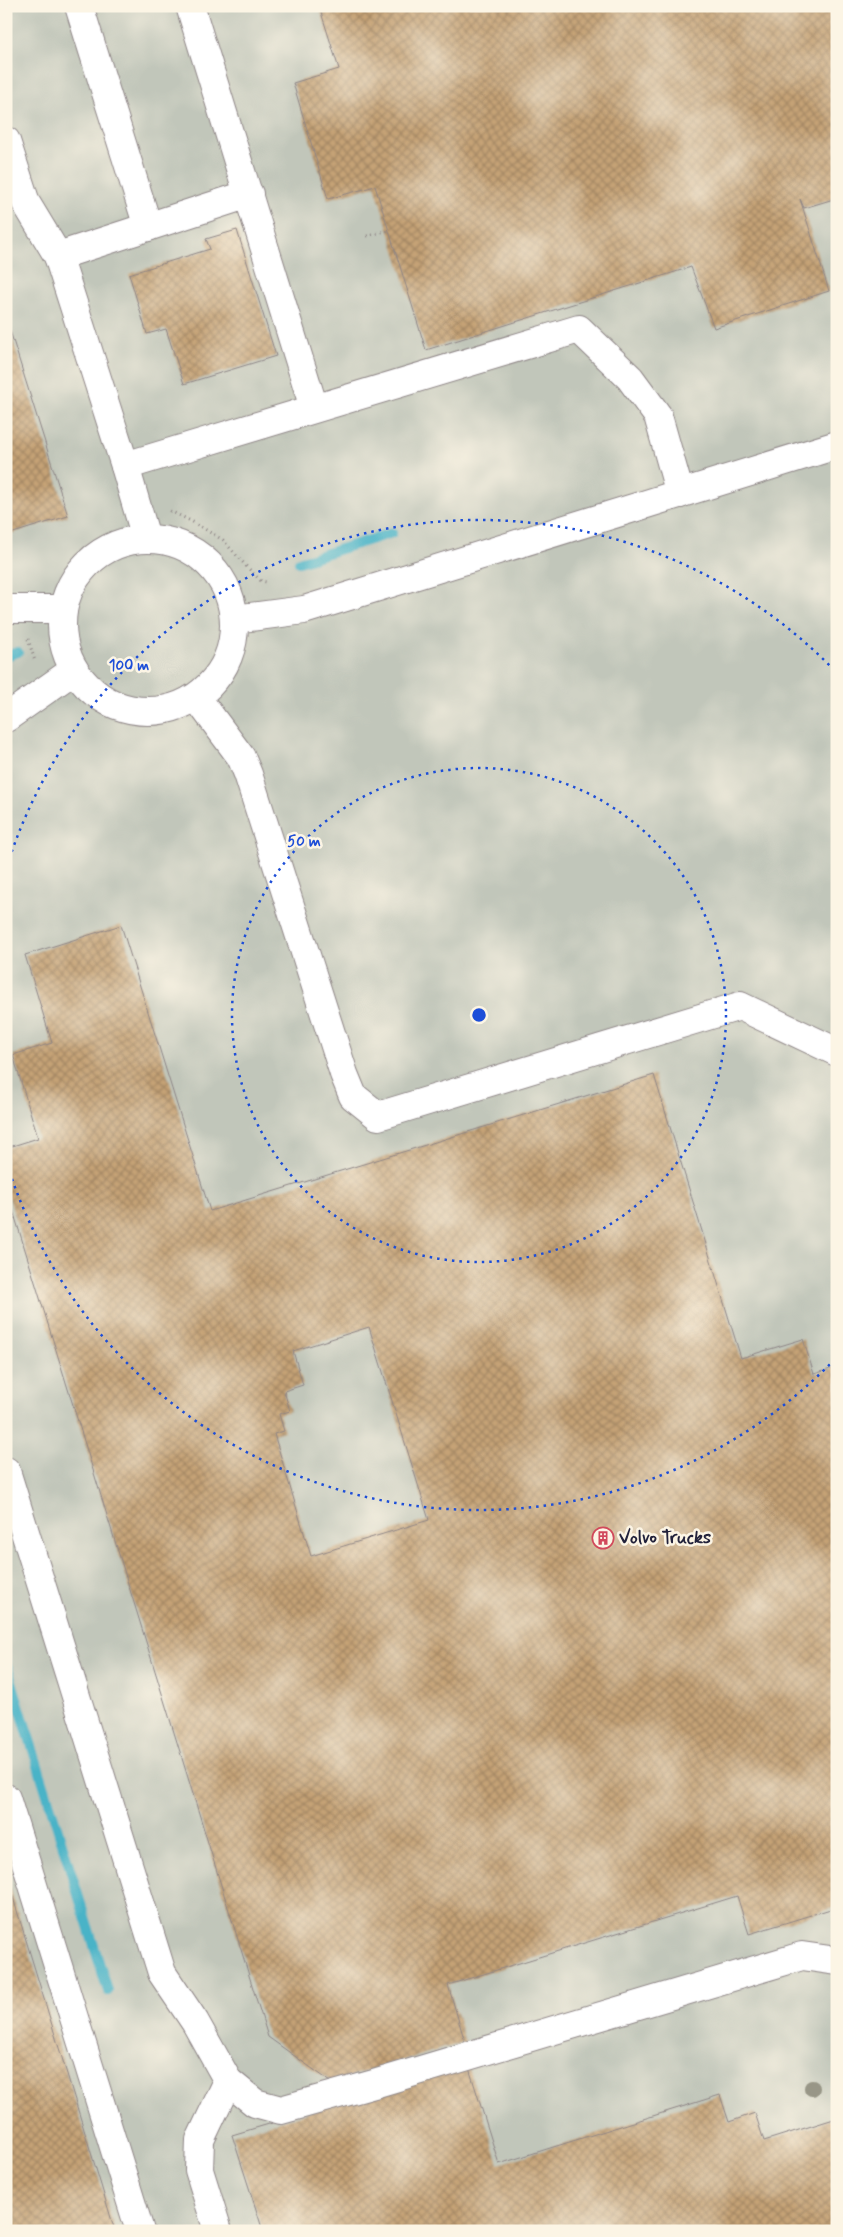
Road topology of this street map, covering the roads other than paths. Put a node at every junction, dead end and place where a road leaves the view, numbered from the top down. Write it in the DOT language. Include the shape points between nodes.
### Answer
graph roads {
  1 [pos="79,6"];
  2 [pos="190,6"];
  3 [pos="6,141"];
  4 [pos="248,194"];
  5 [pos="148,227"];
  6 [pos="58,256"];
  7 [pos="314,408"];
  8 [pos="837,445"];
  9 [pos="125,466"];
  10 [pos="680,494"];
  11 [pos="146,538"];
  12 [pos="6,609"];
  13 [pos="63,609"];
  14 [pos="235,619"];
  15 [pos="74,670"];
  16 [pos="197,698"];
  17 [pos="6,718"];
  18 [pos="837,1052"];
  19 [pos="6,1471"];
  20 [pos="6,1798"];
  21 [pos="837,1961"];
  22 [pos="228,2081"];
  23 [pos="140,2231"];
  24 [pos="218,2231"];
  1 -- 5 [label="lane"];
  2 -- 4 [label="lane"];
  3 -- 6 [label="lane" via="26,203"];
  4 -- 5 [label="lane"];
  4 -- 7 [label="lane"];
  5 -- 6 [label="lane"];
  6 -- 9 [label="lane"];
  7 -- 9 [label="lane"];
  7 -- 10 [label="lane" via="579,329 630,378 658,416"];
  8 -- 10 [label="lane"];
  9 -- 11 [label="lane"];
  10 -- 14 [label="lane" via="304,610"];
  11 -- 13 [label="lane" via="118,544 92,559 73,581"];
  11 -- 14 [label="lane" via="172,542 196,553 216,571 229,593"];
  12 -- 13 [label="lane"];
  13 -- 15 [label="lane" via="65,651"];
  14 -- 16 [label="lane" via="233,642 226,663 214,683"];
  15 -- 16 [label="lane" via="92,692 116,706 143,712 171,709"];
  15 -- 17 [label="lane"];
  16 -- 18 [label="lane" via="241,757 344,1074 353,1096 378,1116 740,1006"];
  19 -- 22 [label="lane" via="162,1973 195,2022"];
  20 -- 23 [label="lane"];
  21 -- 22 [label="lane" via="802,1956 281,2110 255,2103"];
  22 -- 24 [label="lane" via="200,2140 199,2170"];
}
